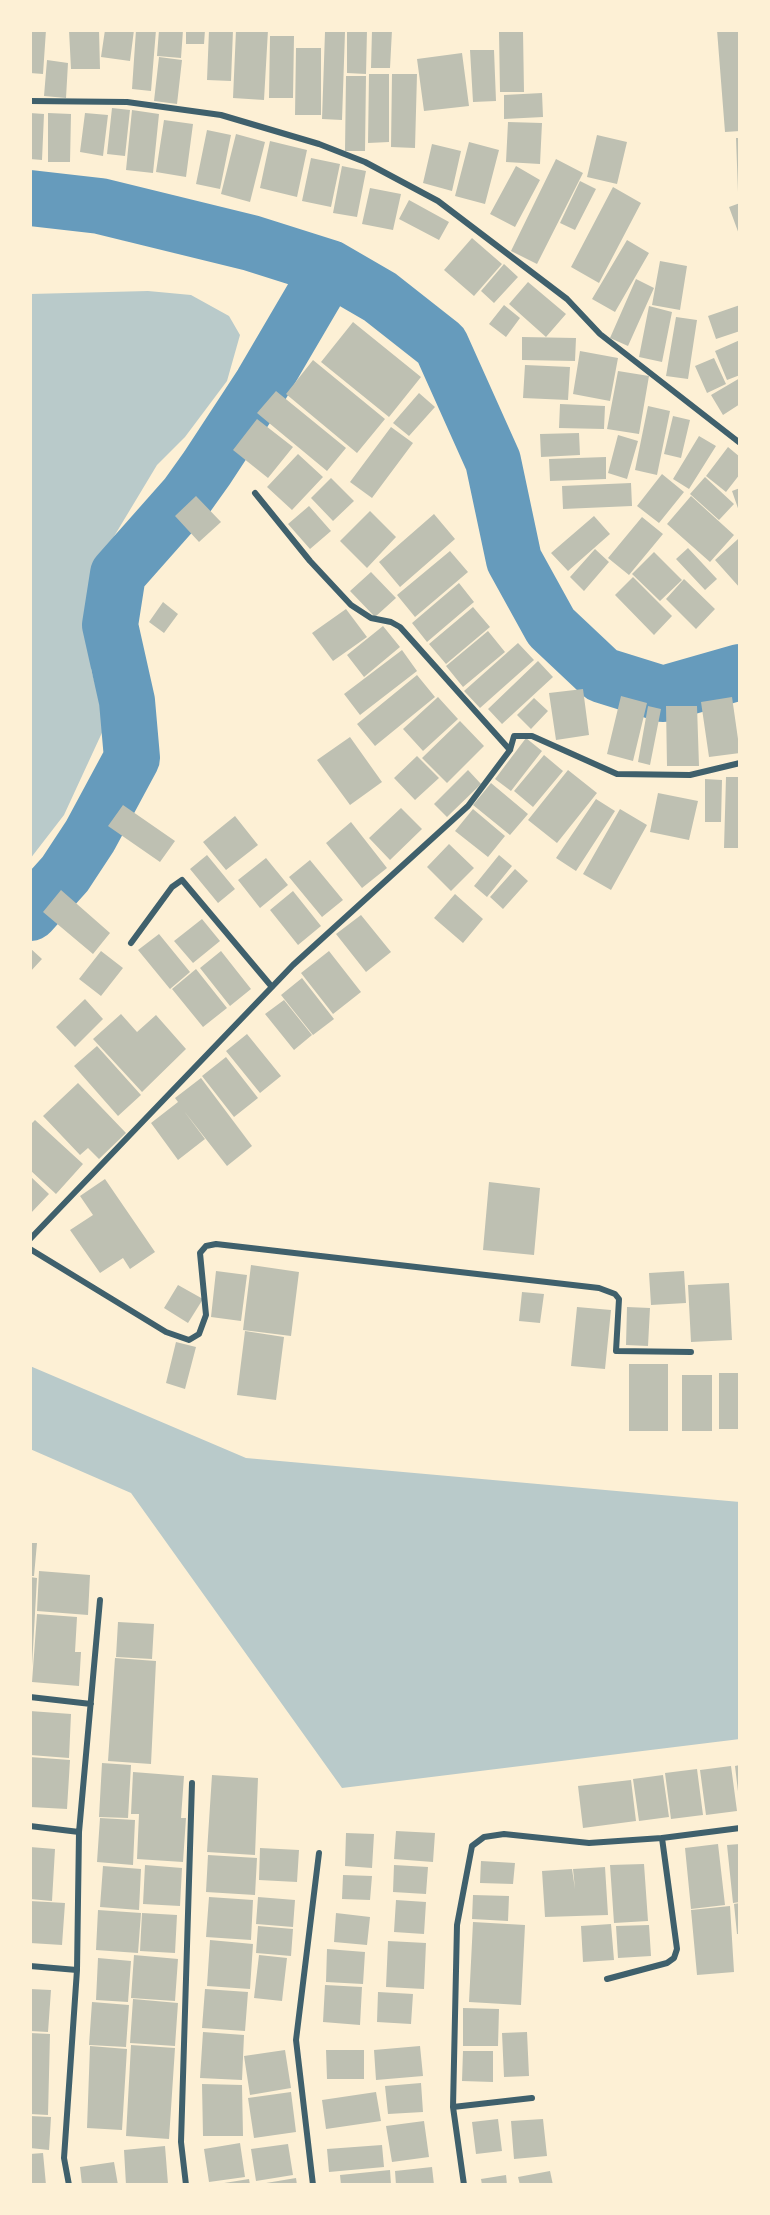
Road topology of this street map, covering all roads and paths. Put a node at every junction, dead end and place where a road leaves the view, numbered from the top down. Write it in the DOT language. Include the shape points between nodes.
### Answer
graph roads {
  1 [pos="30,101"];
  2 [pos="740,443"];
  3 [pos="255,493"];
  4 [pos="510,750"];
  5 [pos="740,763"];
  6 [pos="131,943"];
  7 [pos="272,987"];
  8 [pos="30,1239"];
  9 [pos="30,1249"];
  10 [pos="691,1353"];
  11 [pos="100,1600"];
  12 [pos="30,1697"];
  13 [pos="91,1704"];
  14 [pos="192,1783"];
  15 [pos="30,1826"];
  16 [pos="740,1828"];
  17 [pos="79,1832"];
  18 [pos="662,1838"];
  19 [pos="319,1852"];
  20 [pos="30,1966"];
  21 [pos="77,1970"];
  22 [pos="607,1979"];
  23 [pos="532,2098"];
  24 [pos="453,2107"];
  25 [pos="69,2185"];
  26 [pos="186,2185"];
  27 [pos="313,2185"];
  28 [pos="464,2185"];
  1 -- 2 [label="street" via="127,102 221,115 365,162 438,201 567,299 600,334"];
  3 -- 4 [label="street" via="351,605 371,618 400,627"];
  4 -- 5 [label="street" via="514,736 532,736 617,774 690,775"];
  4 -- 7 [label="street" via="468,806"];
  6 -- 7 [label="street" via="172,887 182,880"];
  7 -- 8 [label="street"];
  9 -- 10 [label="street" via="166,1332 189,1340 199,1334 206,1315 200,1253 206,1246 216,1244 599,1288 619,1299 616,1351"];
  11 -- 13 [label="street"];
  12 -- 13 [label="street"];
  13 -- 17 [label="street"];
  14 -- 26 [label="street" via="181,2142"];
  15 -- 17 [label="street"];
  16 -- 18 [label="street"];
  17 -- 21 [label="street"];
  18 -- 22 [label="street" via="677,1949 674,1958 667,1964"];
  18 -- 24 [label="street" via="589,1843 504,1834 484,1837 472,1846 457,1925"];
  19 -- 27 [label="street" via="296,2040"];
  20 -- 21 [label="street"];
  21 -- 25 [label="street" via="64,2158"];
  23 -- 24 [label="street"];
  24 -- 28 [label="street"];
}
